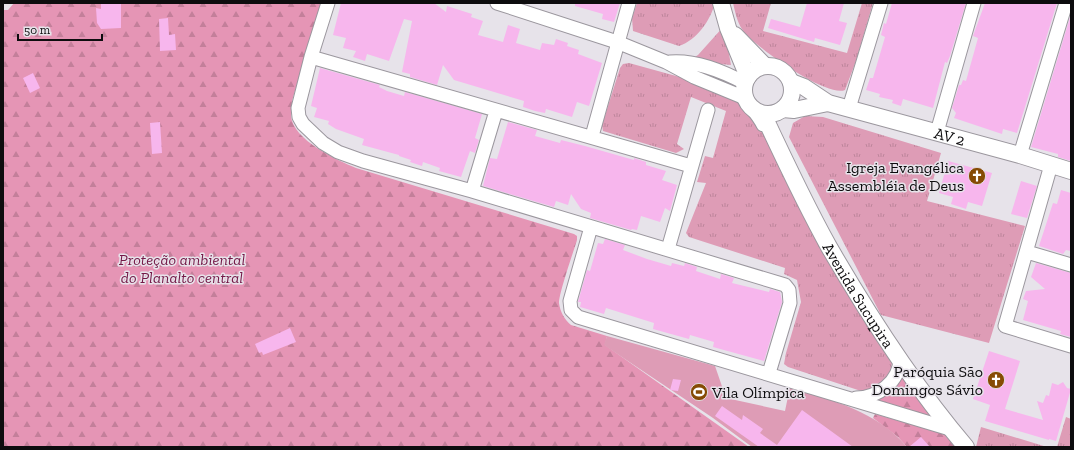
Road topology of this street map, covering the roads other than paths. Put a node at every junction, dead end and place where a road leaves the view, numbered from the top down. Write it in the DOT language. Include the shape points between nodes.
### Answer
graph roads {
  1 [pos="328,3"];
  2 [pos="497,3"];
  3 [pos="629,3"];
  4 [pos="881,3"];
  5 [pos="974,3"];
  6 [pos="1066,3"];
  7 [pos="717,4"];
  8 [pos="728,28"];
  9 [pos="617,42"];
  10 [pos="311,57"];
  11 [pos="765,66"];
  12 [pos="791,82"];
  13 [pos="744,88"];
  14 [pos="828,103"];
  15 [pos="849,108"];
  16 [pos="708,110"];
  17 [pos="496,111"];
  18 [pos="781,111"];
  19 [pos="763,114"];
  20 [pos="771,131"];
  21 [pos="937,132"];
  22 [pos="592,136"];
  23 [pos="1020,155"];
  24 [pos="1051,165"];
  25 [pos="691,166"];
  26 [pos="1071,171"];
  27 [pos="472,191"];
  28 [pos="591,227"];
  29 [pos="668,250"];
  30 [pos="1026,252"];
  31 [pos="1071,265"];
  32 [pos="1071,346"];
  33 [pos="899,363"];
  34 [pos="769,373"];
  35 [pos="852,399"];
  36 [pos="946,428"];
  37 [pos="966,447"];
  1 -- 10 [label="street"];
  2 -- 9 [label="street"];
  3 -- 9 [label="street"];
  4 -- 15 [label="street"];
  5 -- 21 [label="street"];
  6 -- 23 [label="street"];
  7 -- 8 [label="street"];
  8 -- 11 [label="street"];
  8 -- 13 [label="street"];
  9 -- 13 [label="street" via="666,62 698,65 729,74"];
  9 -- 22 [label="street"];
  10 -- 17 [label="street"];
  10 -- 27 [label="street" via="298,108 303,124 323,143 338,152 363,161"];
  11 -- 12 [label="street" via="780,69"];
  11 -- 13 [label="street" via="755,70"];
  12 -- 14 [label="street, AV 2" via="804,87"];
  12 -- 18 [label="street" via="792,97"];
  13 -- 19 [label="street" via="752,109"];
  13 -- 33 [label="street" via="747,106 757,116 777,163 818,240 842,282"];
  14 -- 15 [label="street, AV 2"];
  14 -- 18 [label="street, AV 2"];
  15 -- 21 [label="street, AV 2"];
  16 -- 25 [label="street"];
  17 -- 22 [label="street"];
  17 -- 27 [label="street"];
  18 -- 19 [label="street"];
  18 -- 20 [label="street"];
  19 -- 20 [label="street, Avenida Sucupira"];
  20 -- 33 [label="street, Avenida Sucupira" via="829,246"];
  21 -- 23 [label="street, AV 2"];
  22 -- 25 [label="street"];
  23 -- 24 [label="street, AV 2"];
  24 -- 26 [label="street, AV 2"];
  24 -- 30 [label="street"];
  25 -- 29 [label="street"];
  27 -- 28 [label="street"];
  28 -- 29 [label="street"];
  28 -- 34 [label="street" via="570,301 571,310 578,317"];
  29 -- 34 [label="street" via="776,282 789,290 790,303"];
  30 -- 31 [label="street"];
  30 -- 32 [label="street" via="1005,326"];
  33 -- 35 [label="street" via="894,379 882,391 870,397"];
  33 -- 36 [label="street, Avenida Sucupira"];
  34 -- 35 [label="street"];
  35 -- 36 [label="street"];
  36 -- 37 [label="street, Avenida Sucupira"];
}
